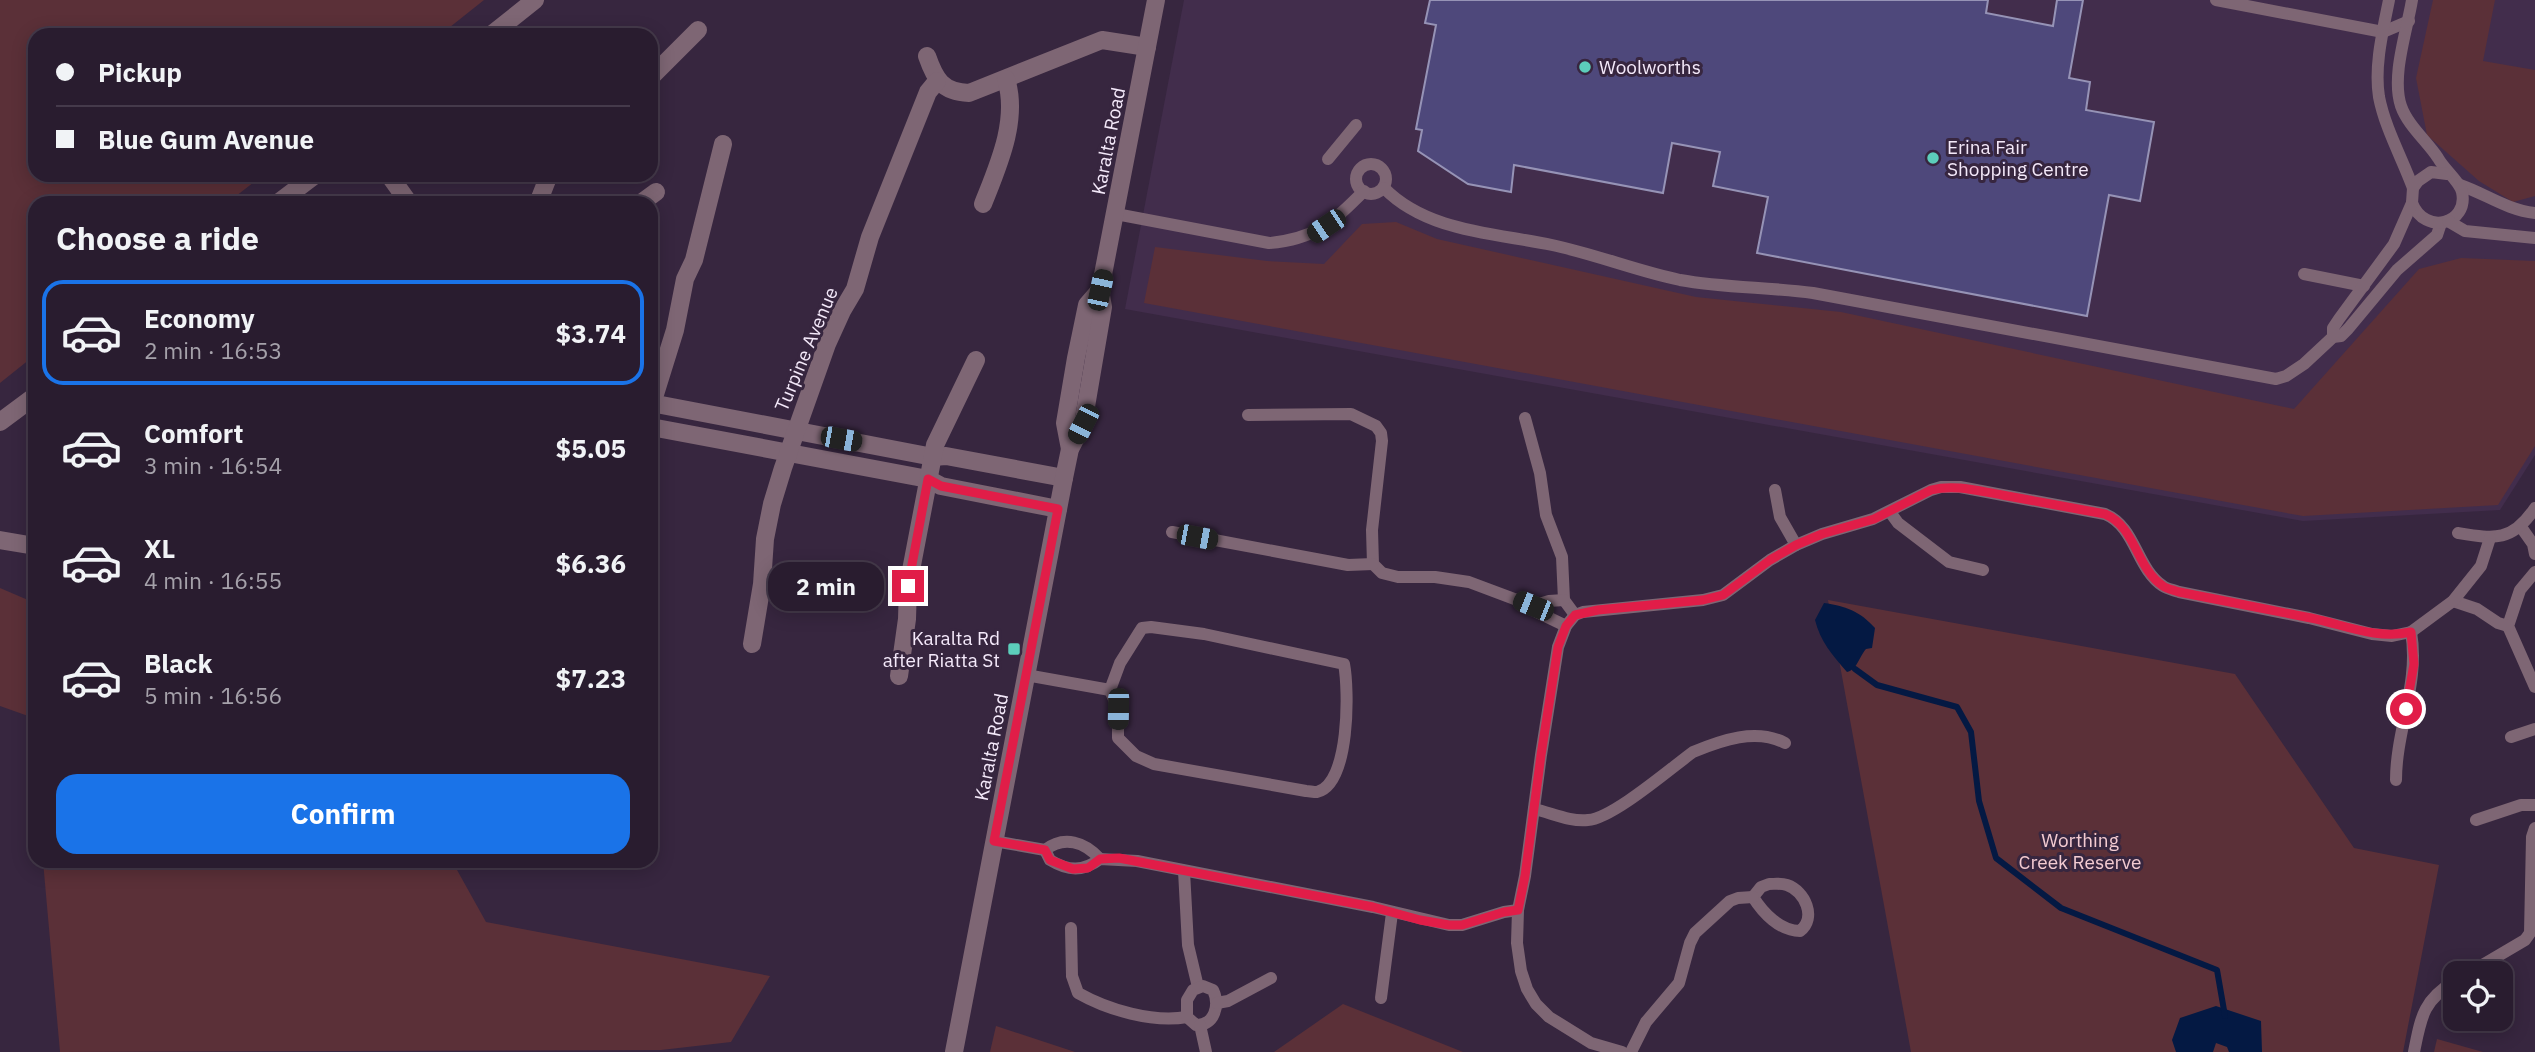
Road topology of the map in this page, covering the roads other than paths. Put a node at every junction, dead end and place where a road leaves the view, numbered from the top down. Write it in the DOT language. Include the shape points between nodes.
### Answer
graph roads {
  1 [pos="535,0"];
  2 [pos="1156,0"];
  3 [pos="2216,0"];
  4 [pos="2389,0"];
  5 [pos="2412,0"];
  6 [pos="2409,21"];
  7 [pos="500,28"];
  8 [pos="698,30"];
  9 [pos="2383,32"];
  10 [pos="1147,47"];
  11 [pos="2402,55"];
  12 [pos="927,56"];
  13 [pos="658,70"];
  14 [pos="1006,79"];
  15 [pos="937,81"];
  16 [pos="1356,125"];
  17 [pos="723,144"];
  18 [pos="1328,159"];
  19 [pos="2448,174"];
  20 [pos="306,182"];
  21 [pos="2460,185"];
  22 [pos="1384,188"];
  23 [pos="2413,188"];
  24 [pos="1364,191"];
  25 [pos="287,196"];
  26 [pos="2412,203"];
  27 [pos="984,204"];
  28 [pos="2535,213"];
  29 [pos="1116,214"];
  30 [pos="2445,222"];
  31 [pos="2535,238"];
  32 [pos="2304,274"];
  33 [pos="2364,286"];
  34 [pos="2333,337"];
  35 [pos="976,359"];
  36 [pos="658,383"];
  37 [pos="28,401"];
  38 [pos="658,406"];
  39 [pos="1248,415"];
  40 [pos="1525,418"];
  41 [pos="0,422"];
  42 [pos="658,429"];
  43 [pos="795,431"];
  44 [pos="788,453"];
  45 [pos="933,457"];
  46 [pos="1064,478"];
  47 [pos="928,479"];
  48 [pos="1775,490"];
  49 [pos="2535,508"];
  50 [pos="1058,509"];
  51 [pos="1890,512"];
  52 [pos="2521,527"];
  53 [pos="1171,532"];
  54 [pos="2458,533"];
  55 [pos="2490,538"];
  56 [pos="0,540"];
  57 [pos="28,545"];
  58 [pos="1796,545"];
  59 [pos="2535,554"];
  60 [pos="1373,564"];
  61 [pos="1983,570"];
  62 [pos="2535,572"];
  63 [pos="1564,600"];
  64 [pos="2454,601"];
  65 [pos="1533,606"];
  66 [pos="1575,615"];
  67 [pos="1566,626"];
  68 [pos="2508,626"];
  69 [pos="2411,632"];
  70 [pos="752,644"];
  71 [pos="1026,675"];
  72 [pos="899,676"];
  73 [pos="2535,687"];
  74 [pos="1110,690"];
  75 [pos="2535,729"];
  76 [pos="2511,737"];
  77 [pos="1785,743"];
  78 [pos="2396,779"];
  79 [pos="2535,806"];
  80 [pos="1534,809"];
  81 [pos="2476,820"];
  82 [pos="2535,828"];
  83 [pos="994,841"];
  84 [pos="1045,850"];
  85 [pos="1100,859"];
  86 [pos="1184,870"];
  87 [pos="1753,897"];
  88 [pos="1518,910"];
  89 [pos="1392,913"];
  90 [pos="1071,928"];
  91 [pos="2489,961"];
  92 [pos="1271,978"];
  93 [pos="1198,987"];
  94 [pos="2443,989"];
  95 [pos="1381,998"];
  96 [pos="1217,1003"];
  97 [pos="1187,1017"];
  98 [pos="1200,1025"];
  99 [pos="954,1052"];
  100 [pos="1206,1052"];
  101 [pos="1622,1052"];
  102 [pos="1631,1052"];
  103 [pos="2414,1052"];
  1 -- 7 [label="street"];
  2 -- 10 [label="street, Karalta Road"];
  3 -- 9 [label="lane"];
  4 -- 9 [label="lane"];
  5 -- 6 [label="lane"];
  6 -- 9 [label="lane"];
  6 -- 11 [label="lane"];
  8 -- 13 [label="street"];
  9 -- 11 [label="lane"];
  9 -- 23 [label="lane" via="2378,93"];
  10 -- 14 [label="street" via="1102,40"];
  10 -- 29 [label="street, Karalta Road"];
  11 -- 19 [label="lane" via="2401,107"];
  12 -- 15 [label="street"];
  14 -- 15 [label="street" via="969,93 946,89"];
  14 -- 27 [label="street" via="1009,118"];
  15 -- 43 [label="street, Turpine Avenue" via="928,92 870,237 855,289 827,344"];
  16 -- 18 [label="lane"];
  17 -- 36 [label="street"];
  19 -- 21 [label="lane"];
  19 -- 23 [label="lane" via="2431,172"];
  20 -- 25 [label="street"];
  21 -- 28 [label="lane" via="2497,203"];
  21 -- 30 [label="lane" via="2460,209"];
  22 -- 24 [label="lane" via="1372,195"];
  22 -- 24 [label="lane" via="1385,174 1379,166 1369,164 1356,176"];
  22 -- 34 [label="lane" via="1421,215 1446,224 1572,250 1679,279 1813,293 2267,378 2294,371"];
  23 -- 26 [label="lane"];
  24 -- 29 [label="lane" via="1326,226 1294,241 1269,243"];
  26 -- 30 [label="lane" via="2427,221"];
  26 -- 33 [label="lane" via="2394,244"];
  29 -- 46 [label="street, Karalta Road" via="1100,290 1103,307 1083,424 1070,449"];
  30 -- 31 [label="lane" via="2465,231"];
  30 -- 34 [label="lane" via="2348,330"];
  32 -- 33 [label="lane"];
  33 -- 34 [label="lane" via="2333,328"];
  35 -- 45 [label="street"];
  37 -- 41 [label="street"];
  38 -- 43 [label="street"];
  39 -- 60 [label="lane" via="1351,414 1376,426 1382,441"];
  40 -- 63 [label="lane" via="1546,515 1562,557"];
  42 -- 44 [label="street"];
  43 -- 44 [label="street, Turpine Avenue"];
  43 -- 45 [label="street"];
  44 -- 47 [label="street"];
  44 -- 70 [label="street, Turpine Avenue" via="765,539"];
  45 -- 46 [label="street"];
  45 -- 47 [label="street"];
  46 -- 50 [label="street, Karalta Road"];
  47 -- 50 [label="street" via="941,486"];
  47 -- 72 [label="street" via="908,586"];
  48 -- 58 [label="lane" via="1780,517"];
  49 -- 52 [label="lane"];
  50 -- 71 [label="street, Karalta Road"];
  51 -- 58 [label="lane"];
  51 -- 61 [label="lane" via="1949,562"];
  51 -- 69 [label="lane" via="1931,490 1959,487 2105,514 2125,529 2149,572 2163,586 2372,634"];
  52 -- 55 [label="lane"];
  52 -- 59 [label="lane"];
  53 -- 60 [label="lane" via="1348,565"];
  54 -- 55 [label="lane"];
  55 -- 64 [label="lane" via="2481,566"];
  56 -- 57 [label="street"];
  58 -- 66 [label="lane" via="1723,595"];
  60 -- 65 [label="lane" via="1382,573 1398,577 1469,582"];
  62 -- 68 [label="lane" via="2520,590"];
  63 -- 65 [label="lane"];
  63 -- 66 [label="lane"];
  64 -- 68 [label="lane"];
  64 -- 69 [label="lane"];
  65 -- 67 [label="lane"];
  66 -- 67 [label="lane"];
  67 -- 80 [label="lane" via="1558,647"];
  68 -- 73 [label="lane"];
  69 -- 78 [label="lane" via="2414,664"];
  71 -- 74 [label="lane"];
  71 -- 83 [label="street, Karalta Road"];
  74 -- 74 [label="lane" via="1113,676 1142,628 1204,634 1337,661 1344,664 1347,707 1338,766 1317,792 1154,764 1136,756 1118,738 1118,709"];
  75 -- 76 [label="lane"];
  77 -- 80 [label="lane" via="1758,735 1704,747 1596,819 1570,819"];
  79 -- 81 [label="lane" via="2521,805"];
  80 -- 88 [label="lane"];
  82 -- 91 [label="lane" via="2530,933"];
  83 -- 84 [label="lane"];
  83 -- 99 [label="street, Karalta Road"];
  84 -- 85 [label="lane" via="1064,841 1077,843"];
  84 -- 85 [label="lane" via="1050,860 1073,869 1088,868"];
  85 -- 86 [label="lane"];
  86 -- 89 [label="lane"];
  86 -- 93 [label="lane" via="1188,945"];
  87 -- 87 [label="lane" via="1769,884 1793,888 1807,906 1808,922 1800,931 1786,929"];
  87 -- 102 [label="lane" via="1730,901 1695,933 1679,983 1646,1022"];
  88 -- 89 [label="lane" via="1462,925"];
  88 -- 101 [label="lane" via="1521,971 1536,1004 1591,1043"];
  89 -- 95 [label="lane"];
  90 -- 97 [label="lane" via="1072,976 1078,993 1138,1014"];
  92 -- 96 [label="lane"];
  93 -- 96 [label="lane" via="1210,988"];
  93 -- 97 [label="lane" via="1187,1000"];
  94 -- 103 [label="lane" via="2426,1006"];
  96 -- 98 [label="lane" via="1211,1019"];
  97 -- 98 [label="lane"];
  98 -- 100 [label="lane"];
}
